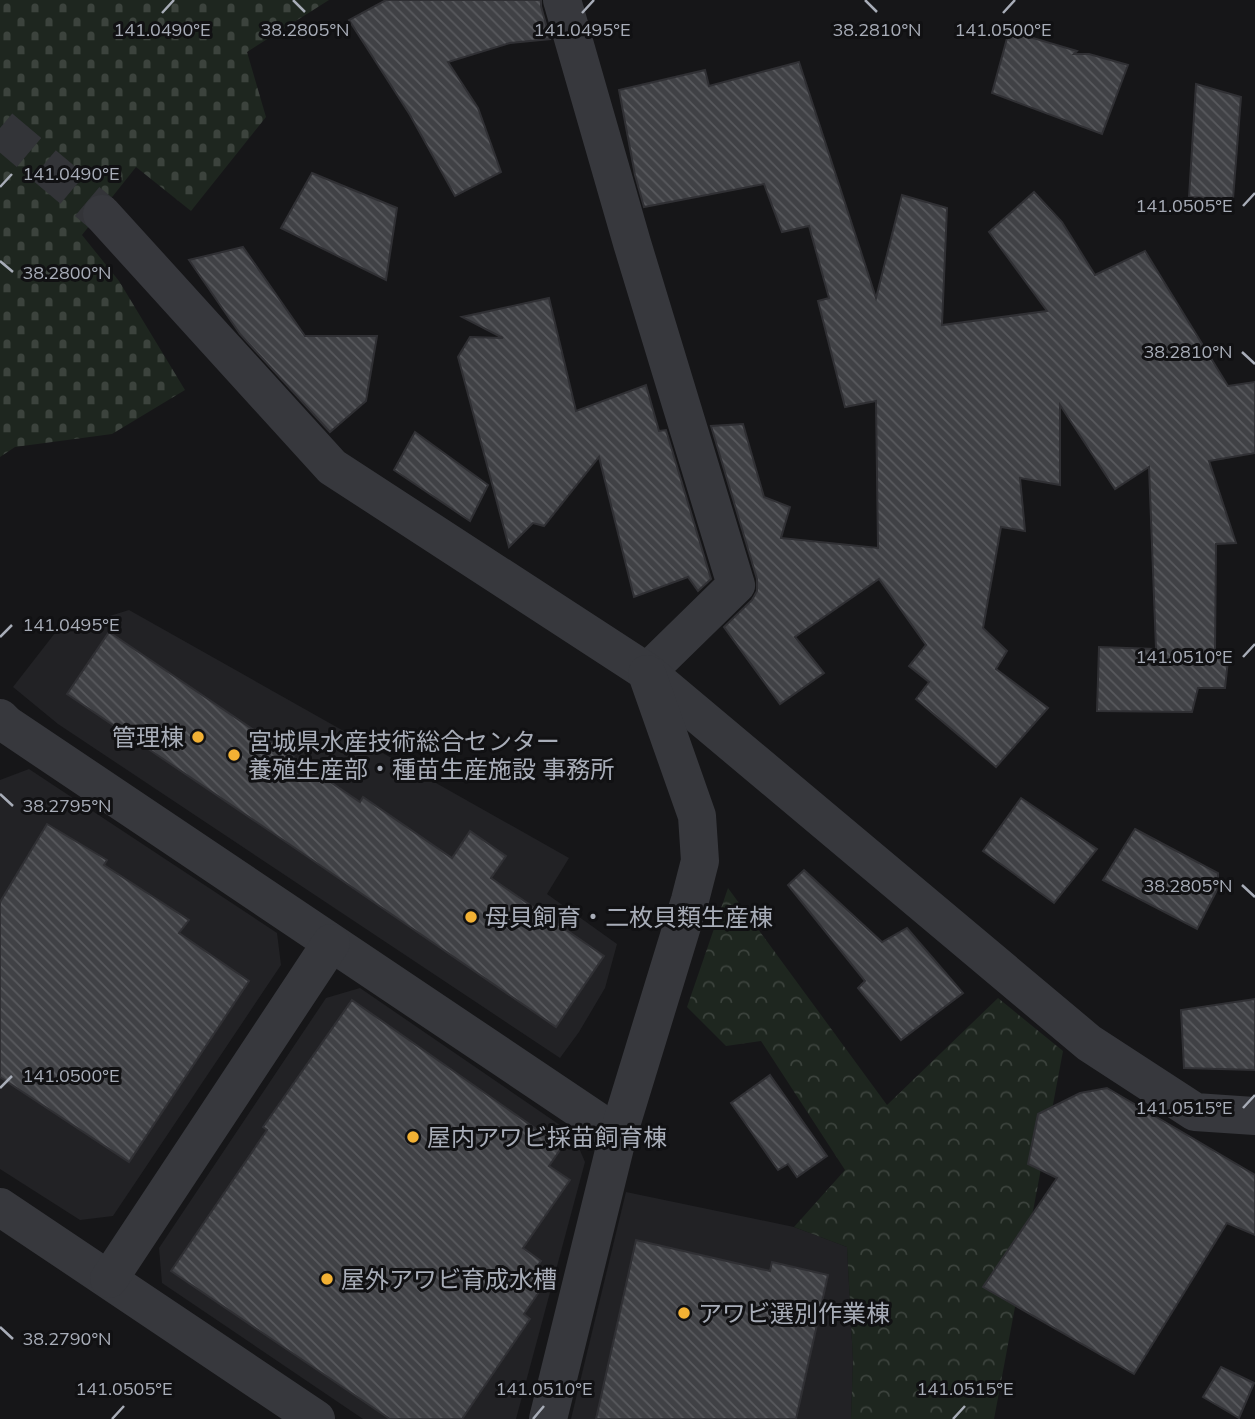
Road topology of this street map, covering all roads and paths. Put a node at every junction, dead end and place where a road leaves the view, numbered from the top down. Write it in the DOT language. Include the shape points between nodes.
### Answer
graph roads {
  1 [pos="562,0"];
  2 [pos="102,214"];
  3 [pos="647,672"];
  4 [pos="2,725"];
  5 [pos="331,943"];
  6 [pos="1255,1116"];
  7 [pos="618,1135"];
  8 [pos="0,1207"];
  9 [pos="109,1279"];
  10 [pos="316,1419"];
  11 [pos="548,1419"];
  1 -- 3 [label="street" via="736,585"];
  2 -- 3 [label="street" via="332,467"];
  3 -- 6 [label="street" via="1089,1043 1195,1112"];
  3 -- 7 [label="street" via="697,816 700,861"];
  4 -- 5 [label="street"];
  5 -- 7 [label="street"];
  5 -- 9 [label="street"];
  7 -- 11 [label="street"];
  8 -- 9 [label="street"];
  9 -- 10 [label="street"];
}
